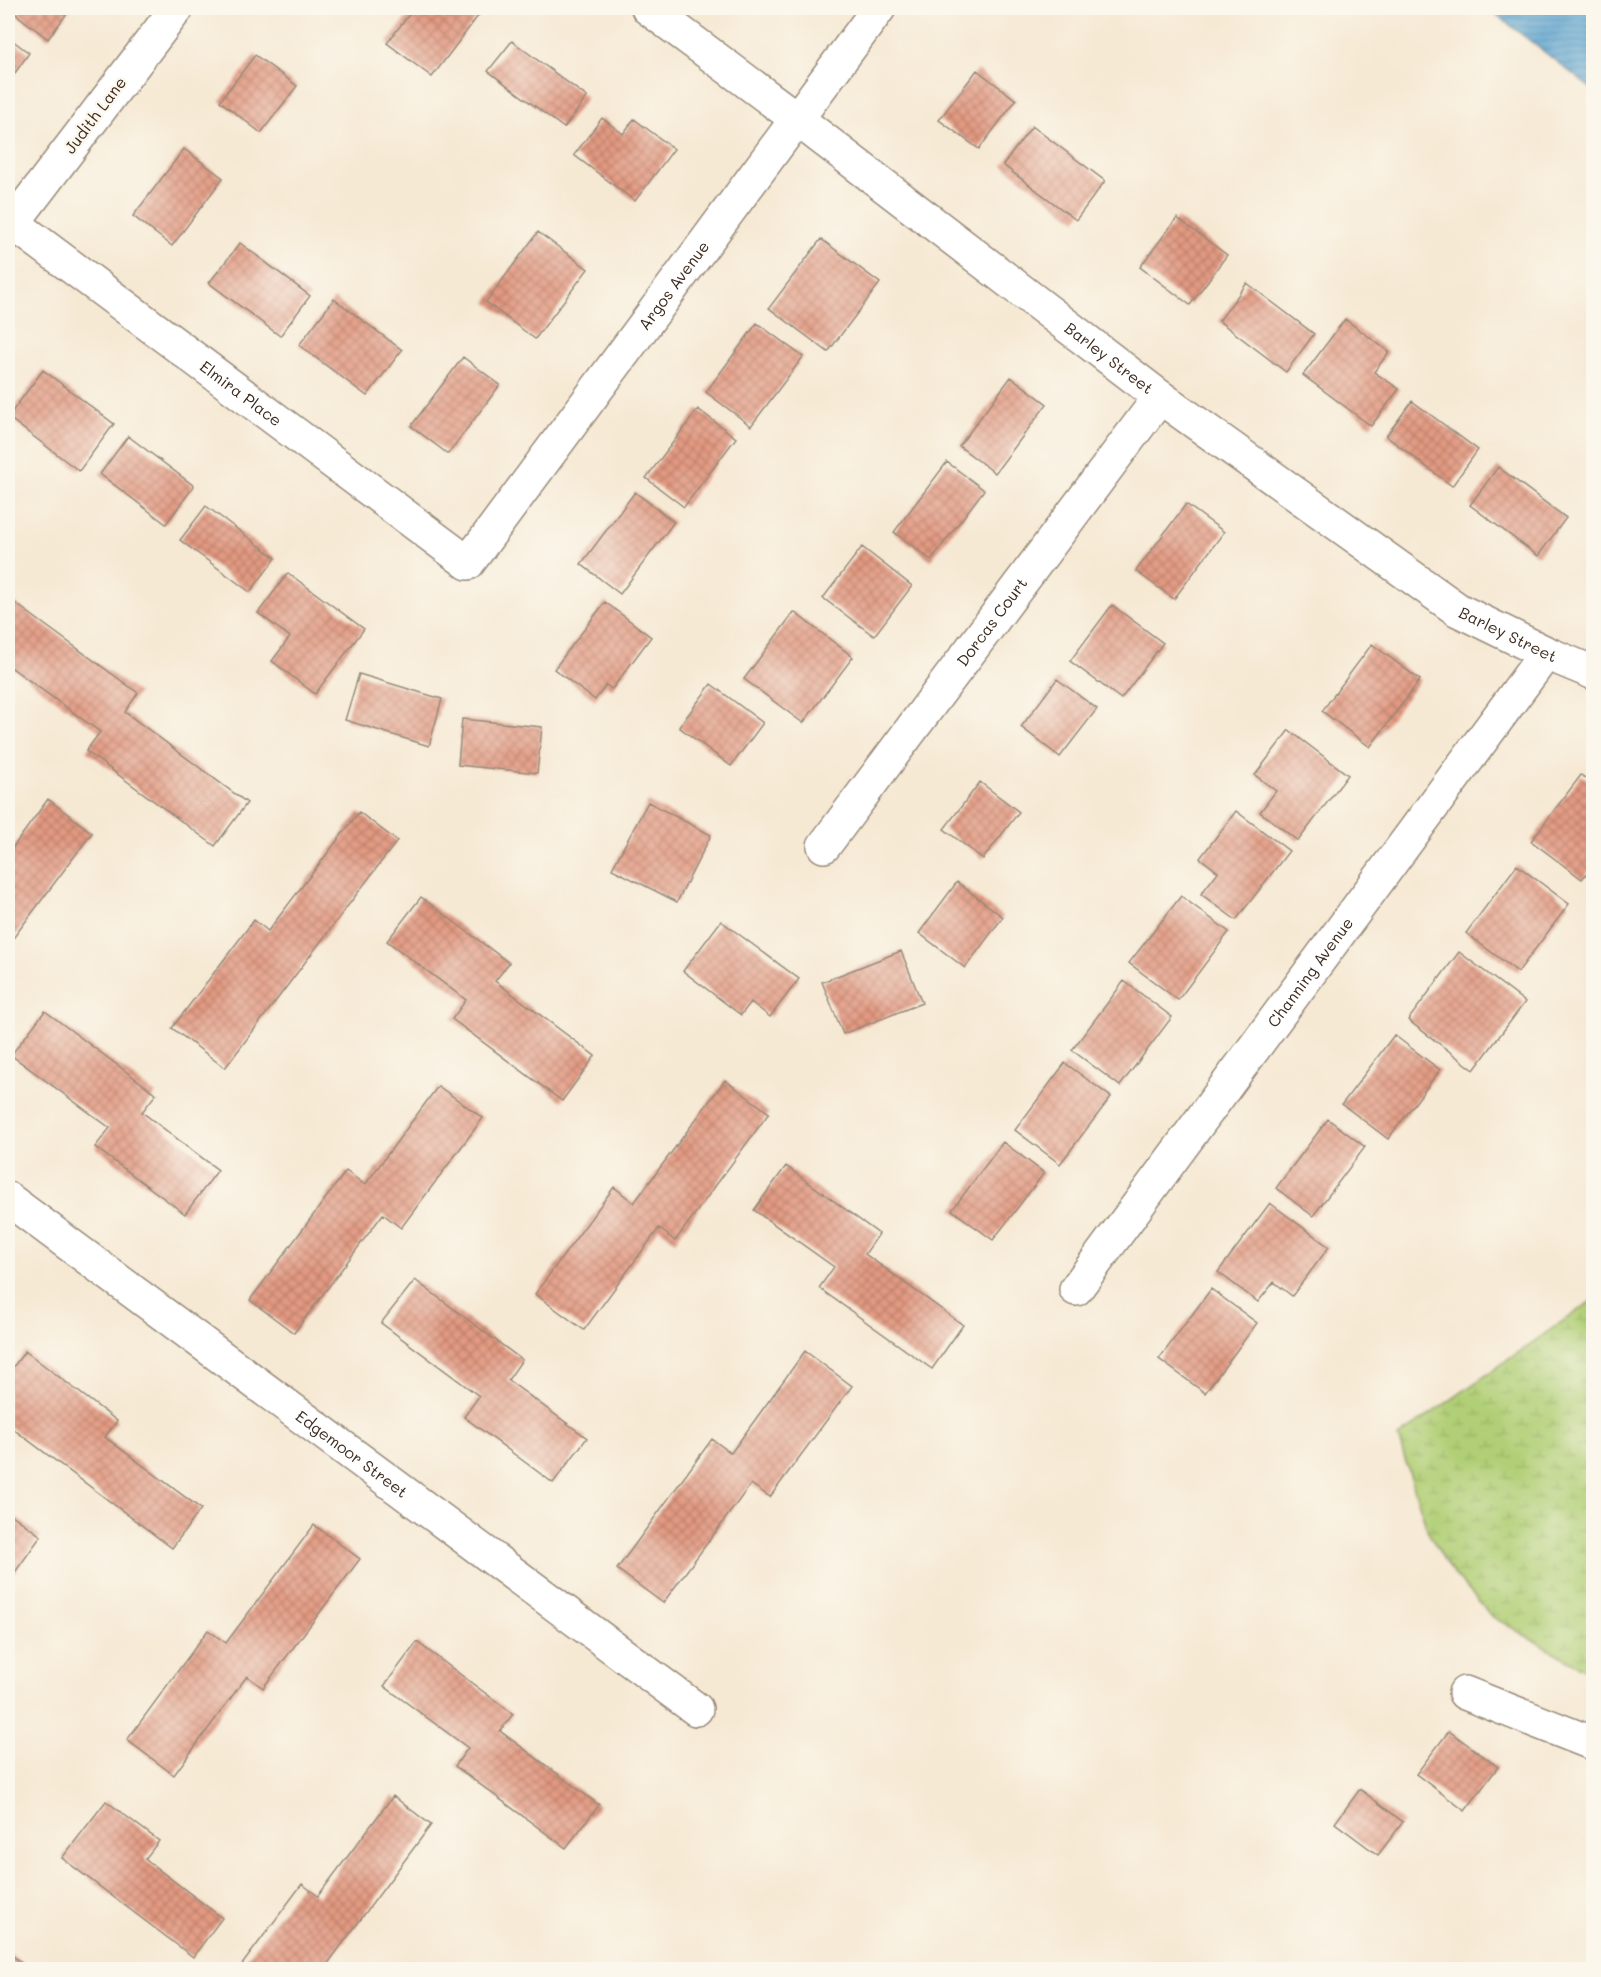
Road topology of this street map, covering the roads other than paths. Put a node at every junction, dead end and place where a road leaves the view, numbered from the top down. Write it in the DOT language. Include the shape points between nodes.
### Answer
graph roads {
  1 [pos="177,8"];
  2 [pos="648,8"];
  3 [pos="879,8"];
  4 [pos="797,119"];
  5 [pos="13,223"];
  6 [pos="1160,397"];
  7 [pos="468,563"];
  8 [pos="1546,653"];
  9 [pos="1593,673"];
  10 [pos="824,846"];
  11 [pos="8,1198"];
  12 [pos="1076,1289"];
  13 [pos="1465,1693"];
  14 [pos="696,1709"];
  15 [pos="1593,1744"];
  1 -- 5 [label="street, Judith Lane"];
  2 -- 4 [label="street, Barley Street"];
  3 -- 4 [label="street, Argos Avenue"];
  4 -- 6 [label="street, Barley Street"];
  4 -- 7 [label="street, Argos Avenue"];
  5 -- 7 [label="street, Elmira Place"];
  6 -- 8 [label="street, Barley Street" via="1458,610"];
  6 -- 10 [label="street, Dorcas Court"];
  8 -- 9 [label="street, Barley Street"];
  8 -- 12 [label="street, Channing Avenue"];
  11 -- 14 [label="street, Edgemoor Street"];
  13 -- 15 [label="street"];
}
